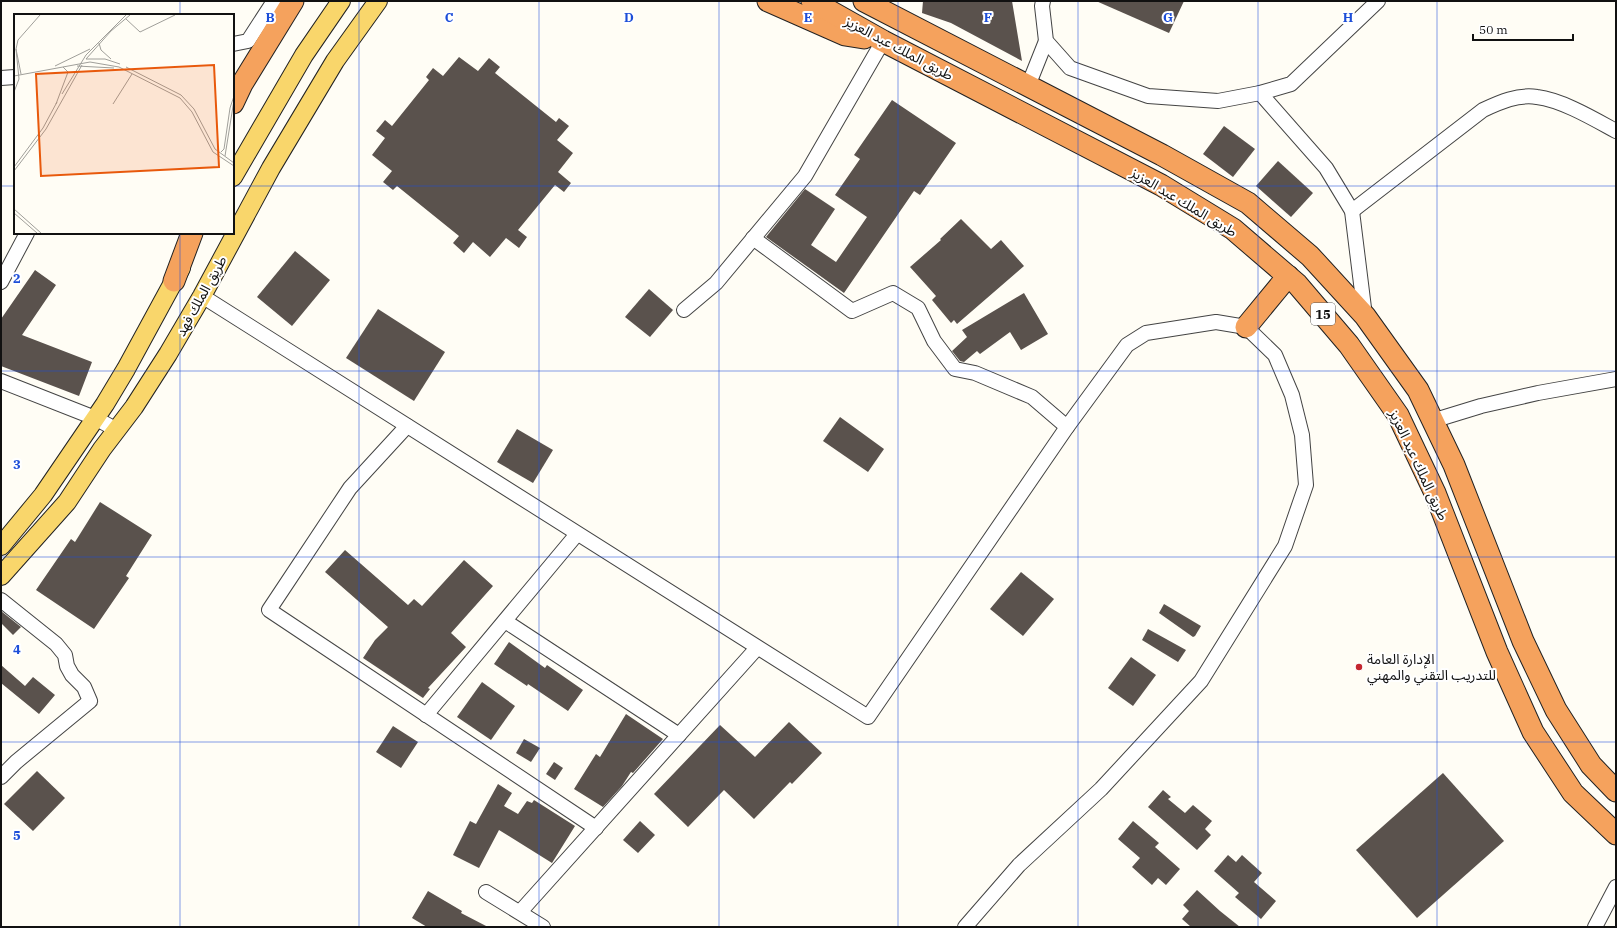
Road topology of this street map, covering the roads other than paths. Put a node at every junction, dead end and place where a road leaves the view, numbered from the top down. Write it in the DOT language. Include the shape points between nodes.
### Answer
graph roads {
  1 [pos="274,1"];
  2 [pos="293,1"];
  3 [pos="341,1"];
  4 [pos="378,1"];
  5 [pos="768,1"];
  6 [pos="812,1"];
  7 [pos="1043,1"];
  8 [pos="1378,1"];
  9 [pos="867,2"];
  10 [pos="883,41"];
  11 [pos="1046,41"];
  12 [pos="234,44"];
  13 [pos="14,77"];
  14 [pos="1,78"];
  15 [pos="1028,86"];
  16 [pos="1260,93"];
  17 [pos="234,101"];
  18 [pos="1616,131"];
  19 [pos="234,176"];
  20 [pos="1352,211"];
  21 [pos="26,234"];
  22 [pos="192,234"];
  23 [pos="200,234"];
  24 [pos="753,238"];
  25 [pos="1288,276"];
  26 [pos="174,281"];
  27 [pos="1,282"];
  28 [pos="202,296"];
  29 [pos="684,310"];
  30 [pos="1365,316"];
  31 [pos="1246,327"];
  32 [pos="1616,379"];
  33 [pos="1,381"];
  34 [pos="95,418"];
  35 [pos="1432,421"];
  36 [pos="407,426"];
  37 [pos="1067,427"];
  38 [pos="117,430"];
  39 [pos="577,534"];
  40 [pos="1,546"];
  41 [pos="1,576"];
  42 [pos="1,600"];
  43 [pos="505,621"];
  44 [pos="757,648"];
  45 [pos="426,715"];
  46 [pos="679,735"];
  47 [pos="1,777"];
  48 [pos="1616,791"];
  49 [pos="596,828"];
  50 [pos="1616,834"];
  51 [pos="1616,887"];
  52 [pos="486,892"];
  53 [pos="520,912"];
  54 [pos="543,927"];
  55 [pos="965,927"];
  56 [pos="1595,927"];
  1 -- 12 [label="street" via="248,41"];
  2 -- 17 [label="highway"];
  3 -- 19 [label="main road" via="304,55"];
  4 -- 28 [label="main road, طريق الملك فهد" via="335,61 279,155"];
  5 -- 10 [label="highway" via="845,35"];
  6 -- 10 [label="highway, طريق الملك عبد العزيز / 15"];
  7 -- 11 [label="street"];
  8 -- 16 [label="street" via="1291,84"];
  9 -- 15 [label="highway, طريق الملك عبد العزيز / 15"];
  10 -- 24 [label="street" via="805,176"];
  10 -- 25 [label="highway, طريق الملك عبد العزيز / 15" via="1161,185 1233,230"];
  11 -- 15 [label="street"];
  11 -- 16 [label="street" via="1070,68 1148,96 1218,101"];
  13 -- 14 [label="street"];
  15 -- 30 [label="highway, طريق الملك عبد العزيز / 15" via="1248,203 1310,256"];
  16 -- 20 [label="street" via="1326,168"];
  18 -- 20 [label="street" via="1553,101 1537,97 1500,102 1484,110"];
  20 -- 30 [label="street"];
  21 -- 27 [label="street"];
  22 -- 26 [label="highway"];
  23 -- 26 [label="main road"];
  24 -- 29 [label="street" via="716,283"];
  24 -- 37 [label="street" via="852,311 893,293 918,308 934,341 954,369 975,373 1032,397"];
  25 -- 31 [label="highway"];
  25 -- 50 [label="highway, طريق الملك عبد العزيز / 15" via="1349,345 1398,415 1435,493 1497,652 1533,732 1573,793"];
  26 -- 34 [label="main road"];
  28 -- 36 [label="street"];
  28 -- 38 [label="main road, طريق الملك فهد" via="168,354"];
  30 -- 35 [label="highway, طريق الملك عبد العزيز / 15" via="1418,390"];
  31 -- 37 [label="street" via="1216,322 1146,333 1127,345"];
  31 -- 55 [label="street" via="1275,354 1292,395 1302,434 1306,485 1285,546 1201,681 1101,789 1019,865"];
  32 -- 35 [label="street" via="1481,406"];
  33 -- 34 [label="street"];
  34 -- 38 [label="street"];
  34 -- 40 [label="main road" via="43,495"];
  35 -- 48 [label="highway, طريق الملك عبد العزيز / 15" via="1454,465 1523,641 1556,710 1591,765"];
  36 -- 39 [label="street"];
  36 -- 45 [label="street" via="350,488 269,610"];
  37 -- 44 [label="street" via="868,717"];
  38 -- 41 [label="main road, طريق الملك فهد" via="67,502"];
  39 -- 43 [label="street"];
  39 -- 44 [label="street"];
  42 -- 47 [label="street" via="56,644 65,655 72,675 84,687 90,701"];
  43 -- 45 [label="street"];
  43 -- 46 [label="street"];
  44 -- 46 [label="street"];
  45 -- 49 [label="street"];
  46 -- 49 [label="street"];
  49 -- 53 [label="street"];
  51 -- 56 [label="street"];
  52 -- 53 [label="street"];
  53 -- 54 [label="street"];
}
